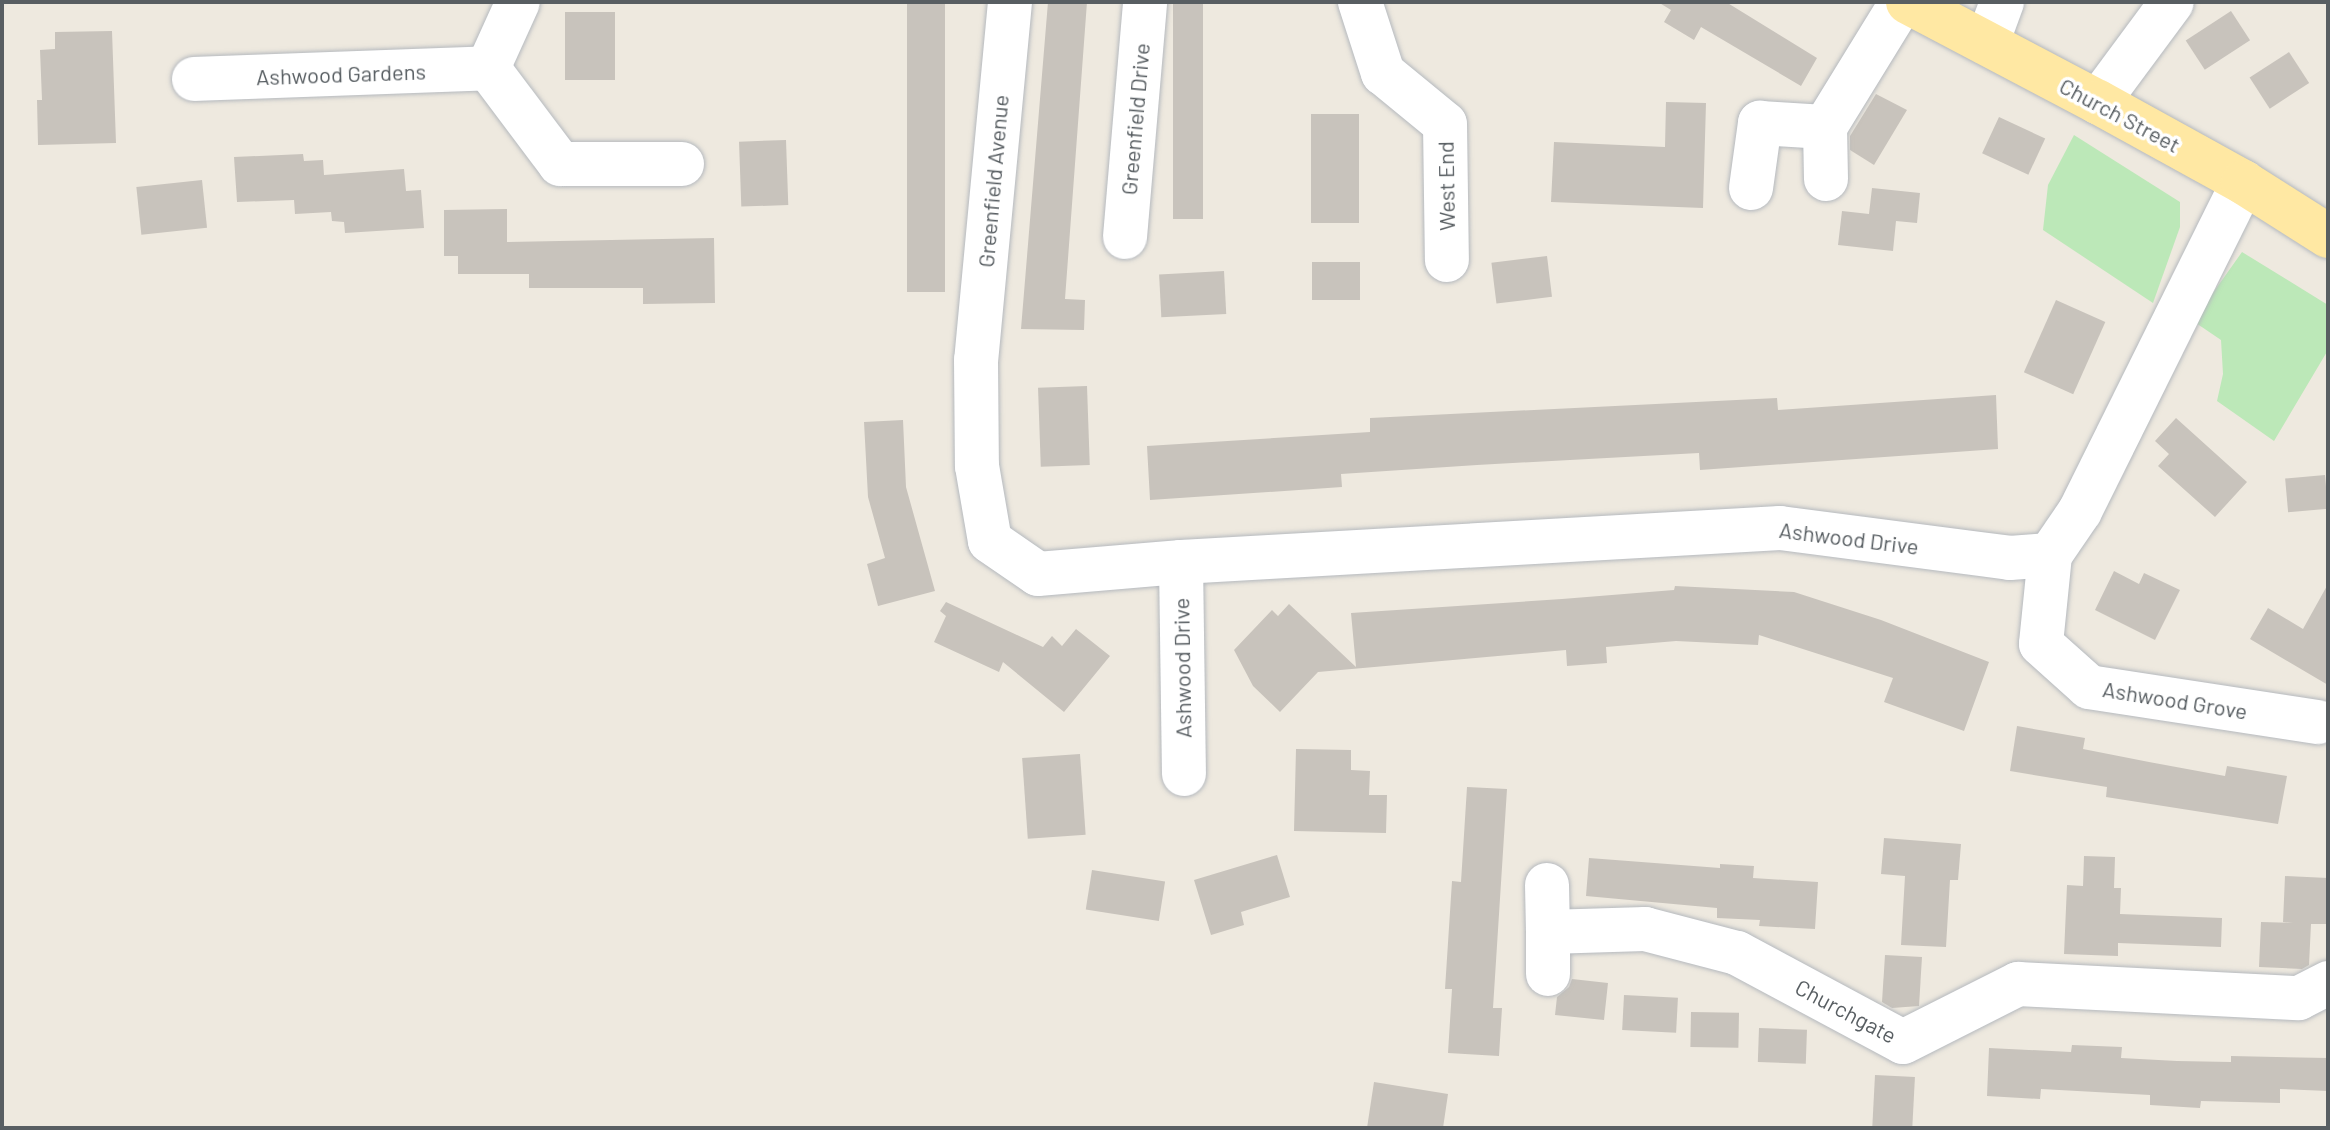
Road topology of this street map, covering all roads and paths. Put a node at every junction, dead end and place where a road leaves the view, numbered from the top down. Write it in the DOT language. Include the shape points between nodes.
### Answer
graph roads {
  1 [pos="518,2"];
  2 [pos="1010,2"];
  3 [pos="1145,2"];
  4 [pos="1360,2"];
  5 [pos="1902,2"];
  6 [pos="1908,2"];
  7 [pos="2002,2"];
  8 [pos="2172,2"];
  9 [pos="1987,43"];
  10 [pos="488,68"];
  11 [pos="194,79"];
  12 [pos="2098,102"];
  13 [pos="1825,127"];
  14 [pos="682,164"];
  15 [pos="1826,179"];
  16 [pos="2243,182"];
  17 [pos="1751,188"];
  18 [pos="2328,236"];
  19 [pos="1125,237"];
  20 [pos="1447,260"];
  21 [pos="976,360"];
  22 [pos="2050,555"];
  23 [pos="1181,562"];
  24 [pos="2318,722"];
  25 [pos="1184,774"];
  26 [pos="1547,885"];
  27 [pos="2328,983"];
  1 -- 10 [label="street"];
  2 -- 21 [label="street, Greenfield Avenue"];
  3 -- 19 [label="street, Greenfield Drive"];
  4 -- 20 [label="street, West End" via="1383,73 1445,124"];
  5 -- 13 [label="street"];
  6 -- 9 [label="main road, Church Street"];
  7 -- 9 [label="street"];
  8 -- 12 [label="street"];
  9 -- 12 [label="main road, Church Street"];
  10 -- 11 [label="street, Ashwood Gardens"];
  10 -- 14 [label="street" via="560,164"];
  12 -- 16 [label="main road, Church Street"];
  13 -- 15 [label="street"];
  13 -- 17 [label="street" via="1760,123"];
  16 -- 18 [label="main road, Church Street"];
  16 -- 22 [label="street" via="2080,511"];
  21 -- 23 [label="street, Ashwood Drive" via="977,466 990,541 1038,574"];
  22 -- 23 [label="street, Ashwood Drive" via="2010,558 1780,528"];
  22 -- 24 [label="street, Ashwood Grove" via="2041,644 2089,687"];
  23 -- 25 [label="street, Ashwood Drive"];
  26 -- 27 [label="street, Churchgate" via="1548,953 1645,929 1737,953 1903,1042 2018,984 2299,998"];
}
